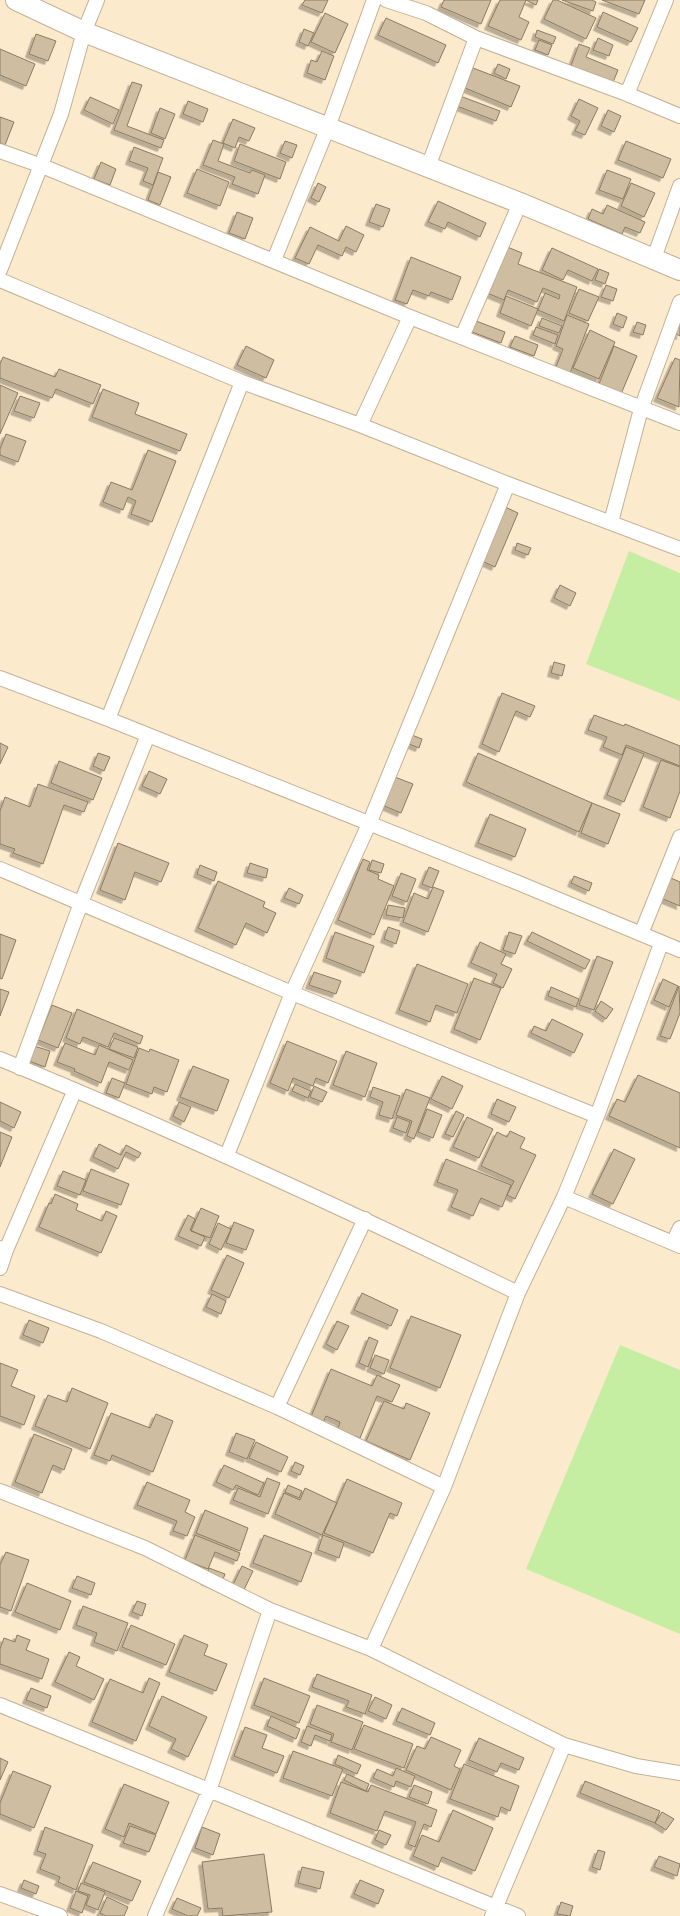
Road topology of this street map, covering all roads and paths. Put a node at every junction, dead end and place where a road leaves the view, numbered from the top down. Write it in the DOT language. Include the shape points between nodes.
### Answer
graph roads {
  1 [pos="16,0"];
  2 [pos="98,0"];
  3 [pos="374,0"];
  4 [pos="386,0"];
  5 [pos="666,0"];
  6 [pos="429,6"];
  7 [pos="84,32"];
  8 [pos="476,38"];
  9 [pos="627,94"];
  10 [pos="680,116"];
  11 [pos="328,127"];
  12 [pos="0,151"];
  13 [pos="42,166"];
  14 [pos="428,167"];
  15 [pos="680,186"];
  16 [pos="520,204"];
  17 [pos="654,258"];
  18 [pos="274,260"];
  19 [pos="0,270"];
  20 [pos="680,270"];
  21 [pos="0,280"];
  22 [pos="680,302"];
  23 [pos="410,317"];
  24 [pos="462,337"];
  25 [pos="242,382"];
  26 [pos="641,408"];
  27 [pos="680,423"];
  28 [pos="360,425"];
  29 [pos="508,484"];
  30 [pos="611,522"];
  31 [pos="680,549"];
  32 [pos="0,678"];
  33 [pos="108,719"];
  34 [pos="148,735"];
  35 [pos="369,824"];
  36 [pos="680,837"];
  37 [pos="0,869"];
  38 [pos="82,903"];
  39 [pos="641,934"];
  40 [pos="662,944"];
  41 [pos="680,950"];
  42 [pos="292,993"];
  43 [pos="0,1059"];
  44 [pos="20,1068"];
  45 [pos="74,1092"];
  46 [pos="597,1116"];
  47 [pos="227,1155"];
  48 [pos="564,1196"];
  49 [pos="365,1218"];
  50 [pos="680,1228"];
  51 [pos="676,1245"];
  52 [pos="3,1249"];
  53 [pos="0,1268"];
  54 [pos="518,1292"];
  55 [pos="0,1294"];
  56 [pos="277,1407"];
  57 [pos="444,1487"];
  58 [pos="0,1491"];
  59 [pos="270,1610"];
  60 [pos="371,1649"];
  61 [pos="0,1705"];
  62 [pos="564,1745"];
  63 [pos="680,1773"];
  64 [pos="209,1791"];
  65 [pos="0,1894"];
  66 [pos="494,1911"];
  67 [pos="60,1916"];
  68 [pos="155,1916"];
  69 [pos="518,1916"];
  1 -- 7 [label="street"];
  2 -- 7 [label="street"];
  3 -- 11 [label="street"];
  4 -- 6 [label="street"];
  5 -- 9 [label="street"];
  6 -- 8 [label="street"];
  7 -- 11 [label="street"];
  7 -- 13 [label="street" via="61,114"];
  8 -- 9 [label="street"];
  8 -- 14 [label="street"];
  9 -- 10 [label="street"];
  11 -- 14 [label="street"];
  11 -- 18 [label="street"];
  12 -- 13 [label="street"];
  13 -- 18 [label="street"];
  13 -- 19 [label="street"];
  14 -- 16 [label="street"];
  15 -- 17 [label="street"];
  16 -- 17 [label="street"];
  16 -- 24 [label="street"];
  17 -- 20 [label="street"];
  18 -- 23 [label="street"];
  21 -- 25 [label="street"];
  22 -- 26 [label="street"];
  23 -- 24 [label="street"];
  23 -- 28 [label="street"];
  24 -- 26 [label="street"];
  25 -- 28 [label="street"];
  25 -- 33 [label="street"];
  26 -- 27 [label="street"];
  26 -- 30 [label="street"];
  28 -- 29 [label="street"];
  29 -- 30 [label="street"];
  29 -- 35 [label="street"];
  30 -- 31 [label="street"];
  32 -- 33 [label="street"];
  33 -- 34 [label="street"];
  34 -- 35 [label="street"];
  34 -- 38 [label="street"];
  35 -- 39 [label="street"];
  35 -- 42 [label="street"];
  36 -- 39 [label="street"];
  37 -- 38 [label="street"];
  38 -- 42 [label="street"];
  38 -- 44 [label="street"];
  39 -- 40 [label="street"];
  40 -- 41 [label="street"];
  40 -- 46 [label="street"];
  42 -- 46 [label="street"];
  42 -- 47 [label="street"];
  43 -- 44 [label="street"];
  44 -- 45 [label="street"];
  45 -- 47 [label="street"];
  45 -- 52 [label="street"];
  46 -- 48 [label="street"];
  47 -- 49 [label="street"];
  48 -- 51 [label="street"];
  48 -- 54 [label="street"];
  49 -- 54 [label="street"];
  49 -- 56 [label="street"];
  50 -- 51 [label="street"];
  52 -- 53 [label="street"];
  54 -- 57 [label="street"];
  55 -- 56 [label="street" via="101,1331"];
  56 -- 57 [label="street"];
  57 -- 60 [label="street"];
  58 -- 59 [label="street" via="145,1548"];
  59 -- 60 [label="street"];
  59 -- 64 [label="street"];
  60 -- 62 [label="street"];
  61 -- 64 [label="street"];
  62 -- 63 [label="street" via="636,1766"];
  62 -- 66 [label="street"];
  64 -- 66 [label="street"];
  64 -- 68 [label="street"];
  65 -- 67 [label="street"];
  66 -- 69 [label="street"];
}
